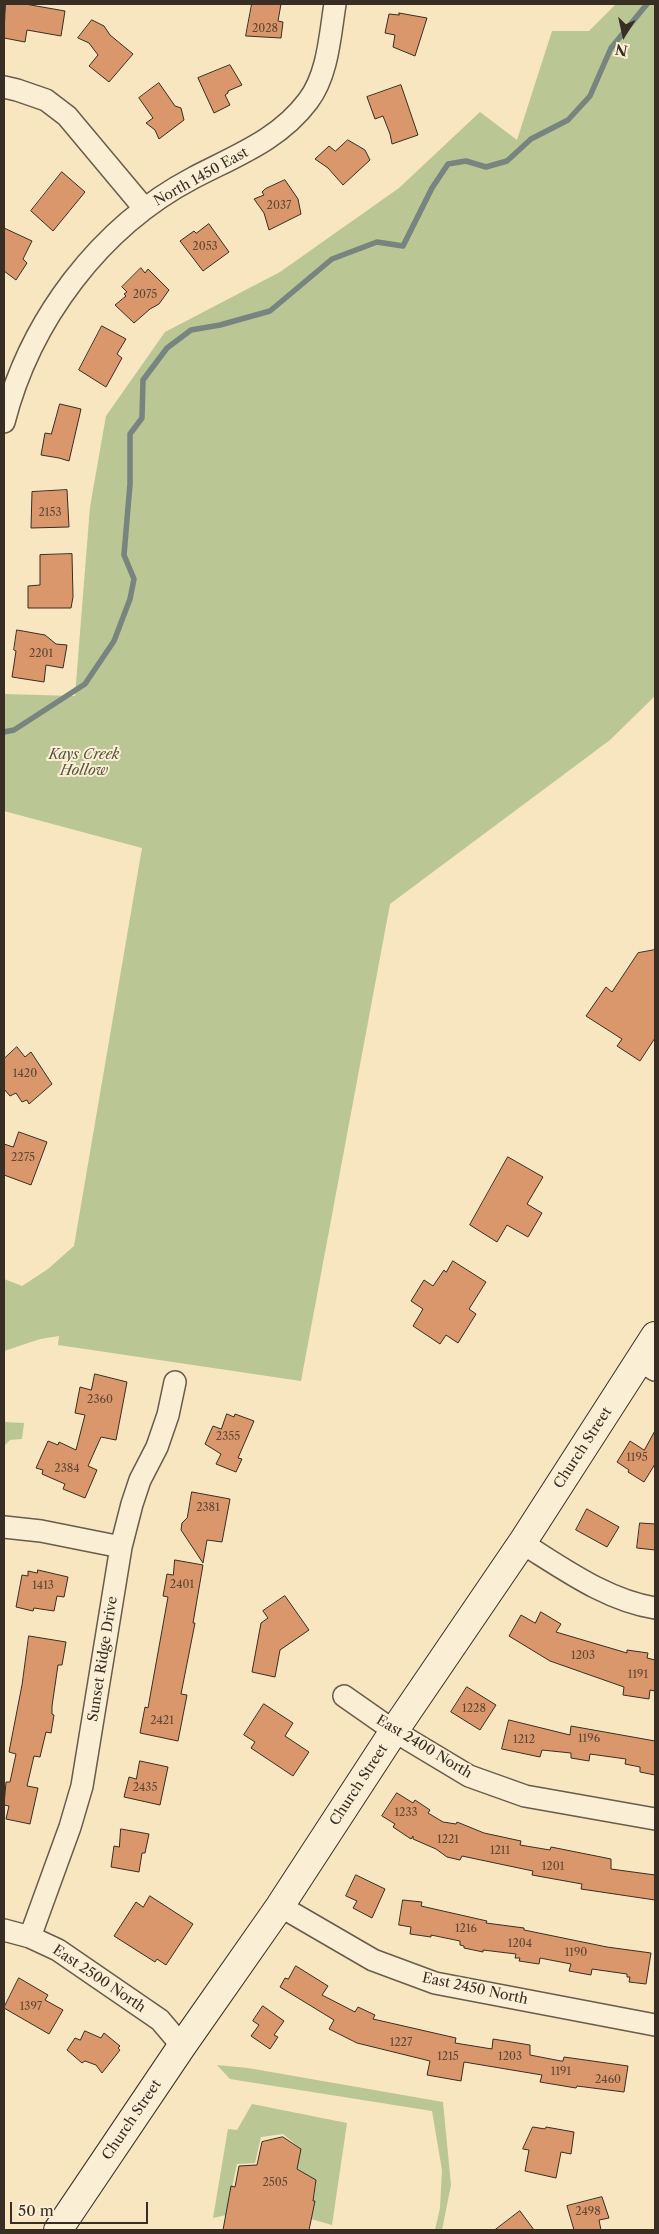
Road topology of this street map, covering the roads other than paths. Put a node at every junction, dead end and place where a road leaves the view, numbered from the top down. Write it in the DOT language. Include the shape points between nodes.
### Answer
graph roads {
  1 [pos="335,4"];
  2 [pos="4,88"];
  3 [pos="144,208"];
  4 [pos="4,422"];
  5 [pos="655,1336"];
  6 [pos="647,1365"];
  7 [pos="175,1382"];
  8 [pos="4,1527"];
  9 [pos="522,1544"];
  10 [pos="121,1547"];
  11 [pos="655,1608"];
  12 [pos="344,1696"];
  13 [pos="394,1731"];
  14 [pos="655,1819"];
  15 [pos="280,1906"];
  16 [pos="4,1930"];
  17 [pos="30,1937"];
  18 [pos="655,2024"];
  19 [pos="182,2046"];
  20 [pos="58,2230"];
  1 -- 3 [label="street, North 1450 East" via="324,68 309,100 281,130 244,154 192,178"];
  2 -- 3 [label="street" via="46,100 67,116"];
  3 -- 4 [label="street, North 1450 East" via="118,230 54,308 26,357"];
  5 -- 6 [label="street, Church Street"];
  6 -- 9 [label="street, Church Street"];
  7 -- 10 [label="street, Sunset Ridge Drive" via="168,1414 157,1447 140,1480"];
  8 -- 10 [label="street"];
  9 -- 11 [label="street" via="592,1587 638,1606"];
  9 -- 13 [label="street, Church Street"];
  10 -- 17 [label="street, Sunset Ridge Drive" via="82,1786"];
  12 -- 13 [label="street, East 2400 North"];
  13 -- 14 [label="street, East 2400 North" via="469,1776 525,1796"];
  13 -- 15 [label="street, Church Street"];
  15 -- 18 [label="street, East 2450 North" via="373,1960 435,1983"];
  15 -- 19 [label="street, Church Street"];
  16 -- 17 [label="street, East 2500 North"];
  17 -- 19 [label="street, East 2500 North" via="58,1950 160,2020"];
  19 -- 20 [label="street, Church Street"];
}
